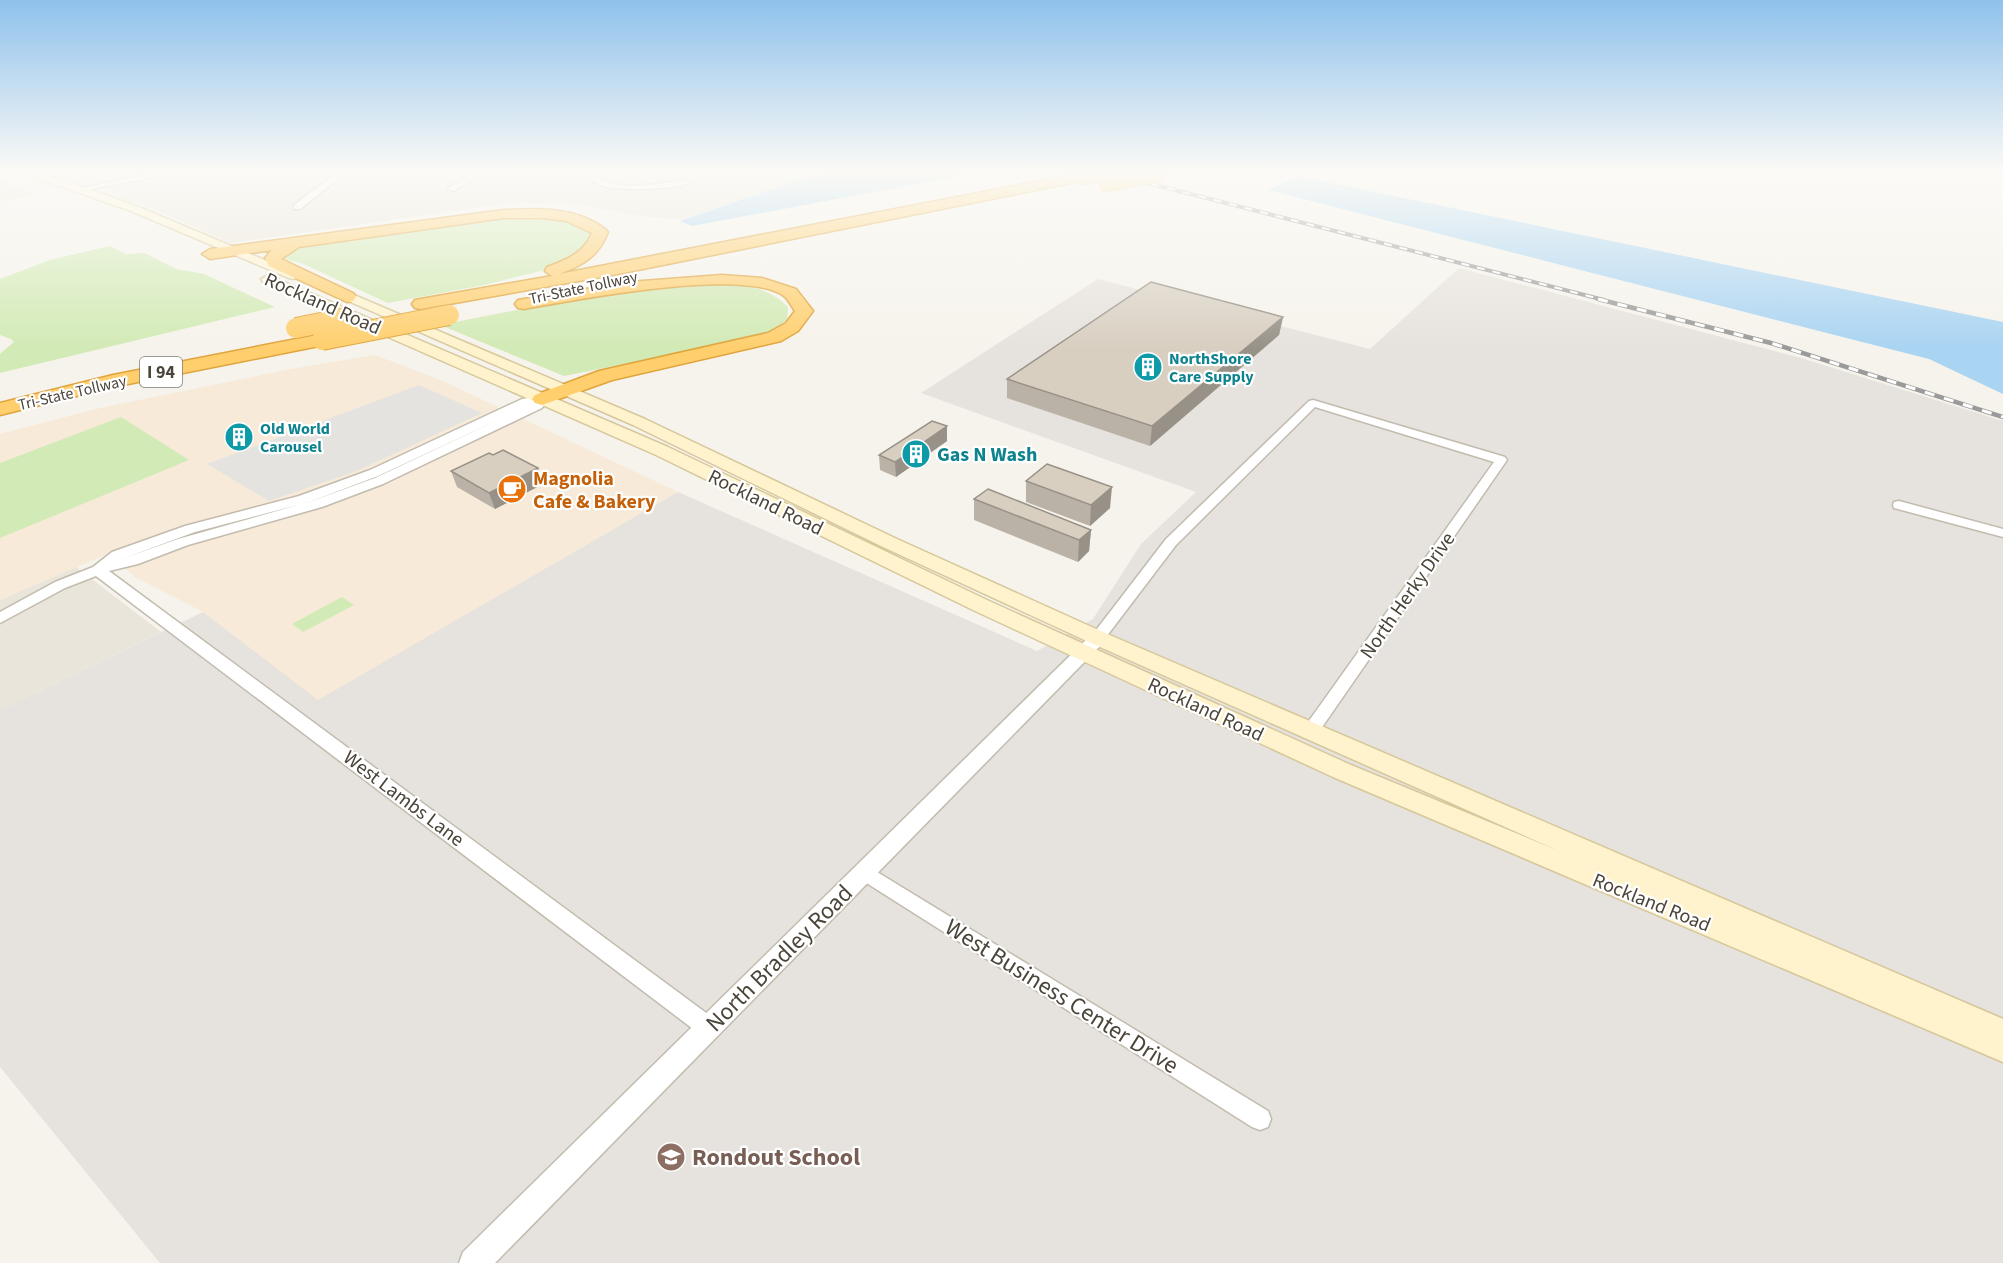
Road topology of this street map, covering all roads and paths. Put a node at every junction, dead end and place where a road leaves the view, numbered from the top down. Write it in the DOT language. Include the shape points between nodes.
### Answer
graph roads {
  1 [pos="157,231"];
  2 [pos="187,231"];
  3 [pos="388,231"];
  4 [pos="598,231"];
  5 [pos="810,231"];
  6 [pos="854,231"];
  7 [pos="292,245"];
  8 [pos="236,251"];
  9 [pos="210,254"];
  10 [pos="347,297"];
  11 [pos="421,304"];
  12 [pos="470,311"];
  13 [pos="606,375"];
  14 [pos="540,389"];
  15 [pos="564,390"];
  16 [pos="0,391"];
  17 [pos="0,409"];
  18 [pos="1899,505"];
  19 [pos="2003,533"];
  20 [pos="98,570"];
  21 [pos="0,618"];
  22 [pos="1090,645"];
  23 [pos="1312,729"];
  24 [pos="864,872"];
  25 [pos="709,1028"];
  26 [pos="2003,1033"];
  27 [pos="2003,1048"];
  28 [pos="1260,1119"];
  29 [pos="474,1263"];
  1 -- 9 [label="main road, Rockland Road"];
  2 -- 8 [label="main road, Rockland Road"];
  3 -- 7 [label="highway"];
  4 -- 11 [label="highway" via="592,250 567,265"];
  5 -- 11 [label="highway, Tri-State Tollway / I 94, bridge"];
  6 -- 12 [label="highway, Tri-State Tollway / I 94"];
  7 -- 8 [label="highway"];
  7 -- 10 [label="highway" via="278,252 273,258 275,263"];
  8 -- 9 [label="highway"];
  8 -- 10 [label="main road, Rockland Road"];
  9 -- 14 [label="main road, Rockland Road"];
  10 -- 14 [label="main road, Rockland Road"];
  11 -- 16 [label="highway, Tri-State Tollway / I 94, bridge"];
  12 -- 13 [label="highway" via="723,278 777,287 803,303 800,319 774,337"];
  12 -- 17 [label="highway, Tri-State Tollway / I 94, bridge" via="113,381"];
  13 -- 14 [label="highway" via="557,380"];
  13 -- 15 [label="highway"];
  14 -- 15 [label="highway"];
  14 -- 20 [label="street" via="538,406 368,480 284,509 170,536 117,555"];
  14 -- 22 [label="main road, Rockland Road" via="885,560"];
  15 -- 22 [label="main road, Rockland Road" via="890,543"];
  18 -- 19 [label="street"];
  20 -- 21 [label="street" via="60,585"];
  20 -- 25 [label="street, West Lambs Lane"];
  22 -- 23 [label="main road, Rockland Road"];
  22 -- 23 [label="street, North Herky Drive" via="1120,612 1171,542 1313,403 1501,460"];
  22 -- 24 [label="street, North Bradley Road"];
  22 -- 27 [label="main road, Rockland Road" via="1456,821"];
  23 -- 26 [label="main road, Rockland Road"];
  24 -- 25 [label="street, North Bradley Road"];
  24 -- 28 [label="street, West Business Center Drive"];
  25 -- 29 [label="street, North Bradley Road"];
}
